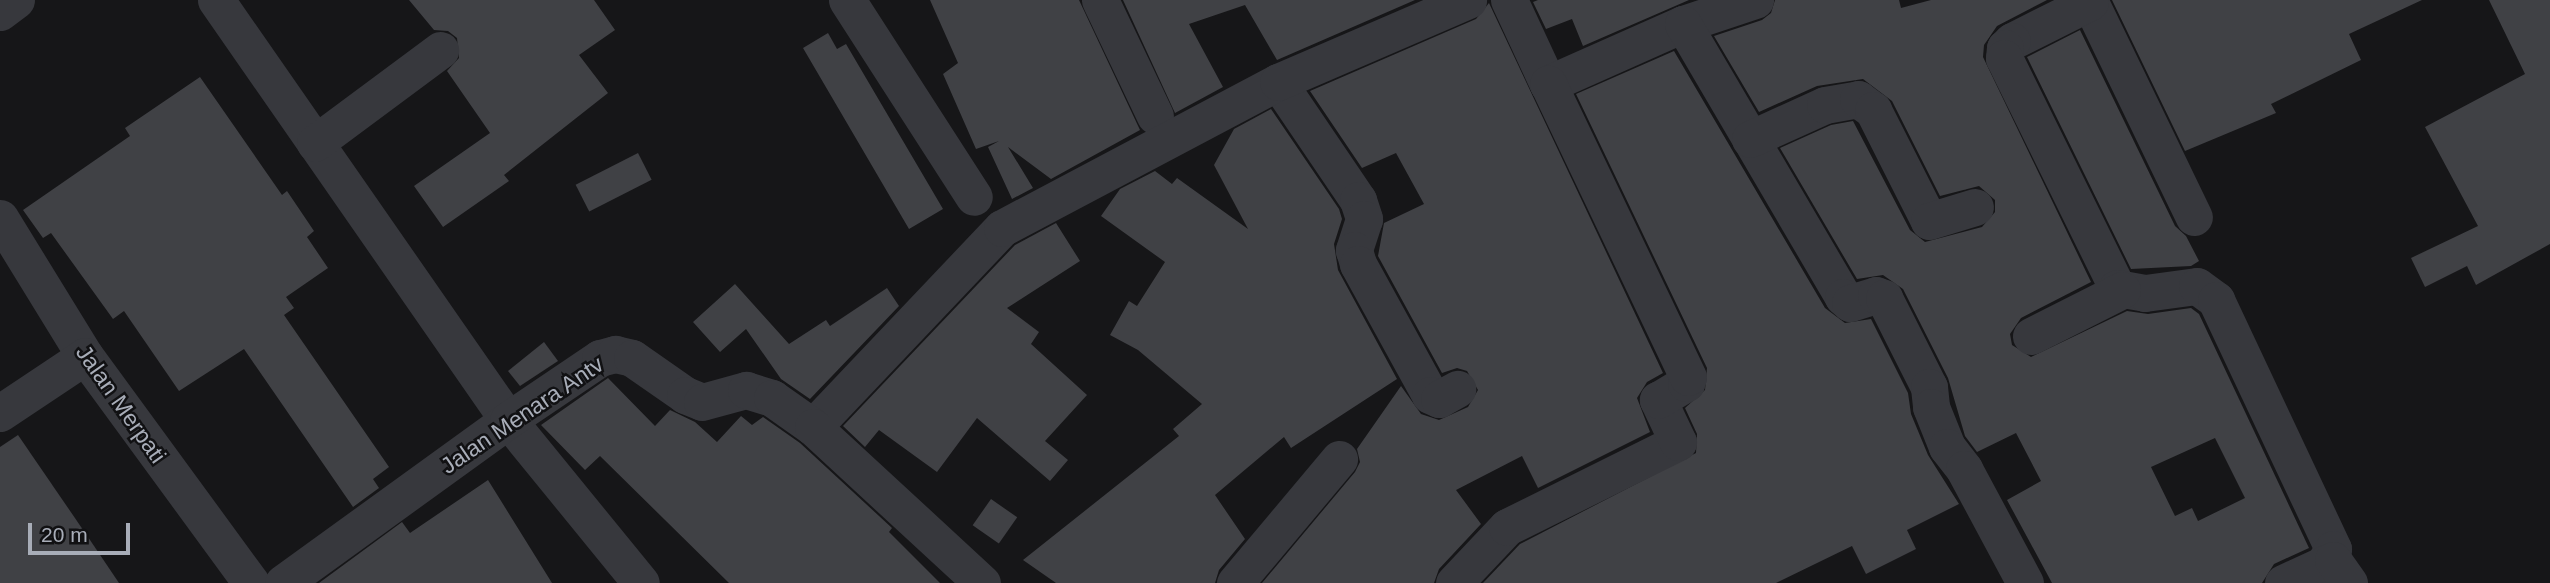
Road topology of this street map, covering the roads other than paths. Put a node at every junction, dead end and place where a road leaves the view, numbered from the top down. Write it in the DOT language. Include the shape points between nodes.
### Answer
graph roads {
  1 [pos="16,0"];
  2 [pos="216,0"];
  3 [pos="847,0"];
  4 [pos="1100,0"];
  5 [pos="1468,0"];
  6 [pos="1509,0"];
  7 [pos="1755,0"];
  8 [pos="2090,1"];
  9 [pos="0,12"];
  10 [pos="1683,24"];
  11 [pos="440,50"];
  12 [pos="1278,82"];
  13 [pos="1548,85"];
  14 [pos="1155,116"];
  15 [pos="1750,139"];
  16 [pos="315,143"];
  17 [pos="974,197"];
  18 [pos="1975,207"];
  19 [pos="2194,217"];
  20 [pos="0,219"];
  21 [pos="2122,290"];
  22 [pos="2031,336"];
  23 [pos="85,356"];
  24 [pos="1457,389"];
  25 [pos="0,413"];
  26 [pos="508,420"];
  27 [pos="813,427"];
  28 [pos="1339,459"];
  29 [pos="2338,572"];
  30 [pos="251,583"];
  31 [pos="283,583"];
  32 [pos="641,583"];
  33 [pos="982,583"];
  34 [pos="1234,583"];
  35 [pos="1454,583"];
  36 [pos="2025,583"];
  37 [pos="2283,583"];
  1 -- 9 [label="street"];
  2 -- 16 [label="street"];
  3 -- 17 [label="street"];
  4 -- 14 [label="street"];
  5 -- 12 [label="street"];
  6 -- 13 [label="street"];
  7 -- 10 [label="street"];
  8 -- 19 [label="street"];
  8 -- 21 [label="street" via="2012,41 2003,53 2113,283"];
  10 -- 13 [label="street"];
  10 -- 15 [label="street"];
  11 -- 16 [label="street"];
  12 -- 24 [label="street" via="1358,200 1364,219 1354,250 1358,264 1430,395 1439,399"];
  12 -- 27 [label="street" via="1002,228"];
  13 -- 35 [label="street" via="1688,377 1686,383 1658,400 1678,442 1507,527"];
  15 -- 18 [label="street" via="1825,105 1858,99 1872,110 1929,221"];
  15 -- 36 [label="street" via="1845,300 1854,303 1879,295 1884,299 1929,387 1931,407 1947,447 1964,469"];
  16 -- 26 [label="street"];
  20 -- 23 [label="street, Jalan Merpati"];
  21 -- 22 [label="street"];
  21 -- 29 [label="street" via="2145,293 2197,286 2216,300 2333,549"];
  23 -- 25 [label="street"];
  23 -- 30 [label="street, Jalan Merpati"];
  26 -- 27 [label="street, Jalan Menara Antv" via="600,358 615,354 632,358 702,402 746,390 772,398"];
  26 -- 31 [label="street, Jalan Menara Antv"];
  26 -- 32 [label="street"];
  27 -- 33 [label="street"];
  28 -- 34 [label="street"];
  29 -- 37 [label="street"];
}
